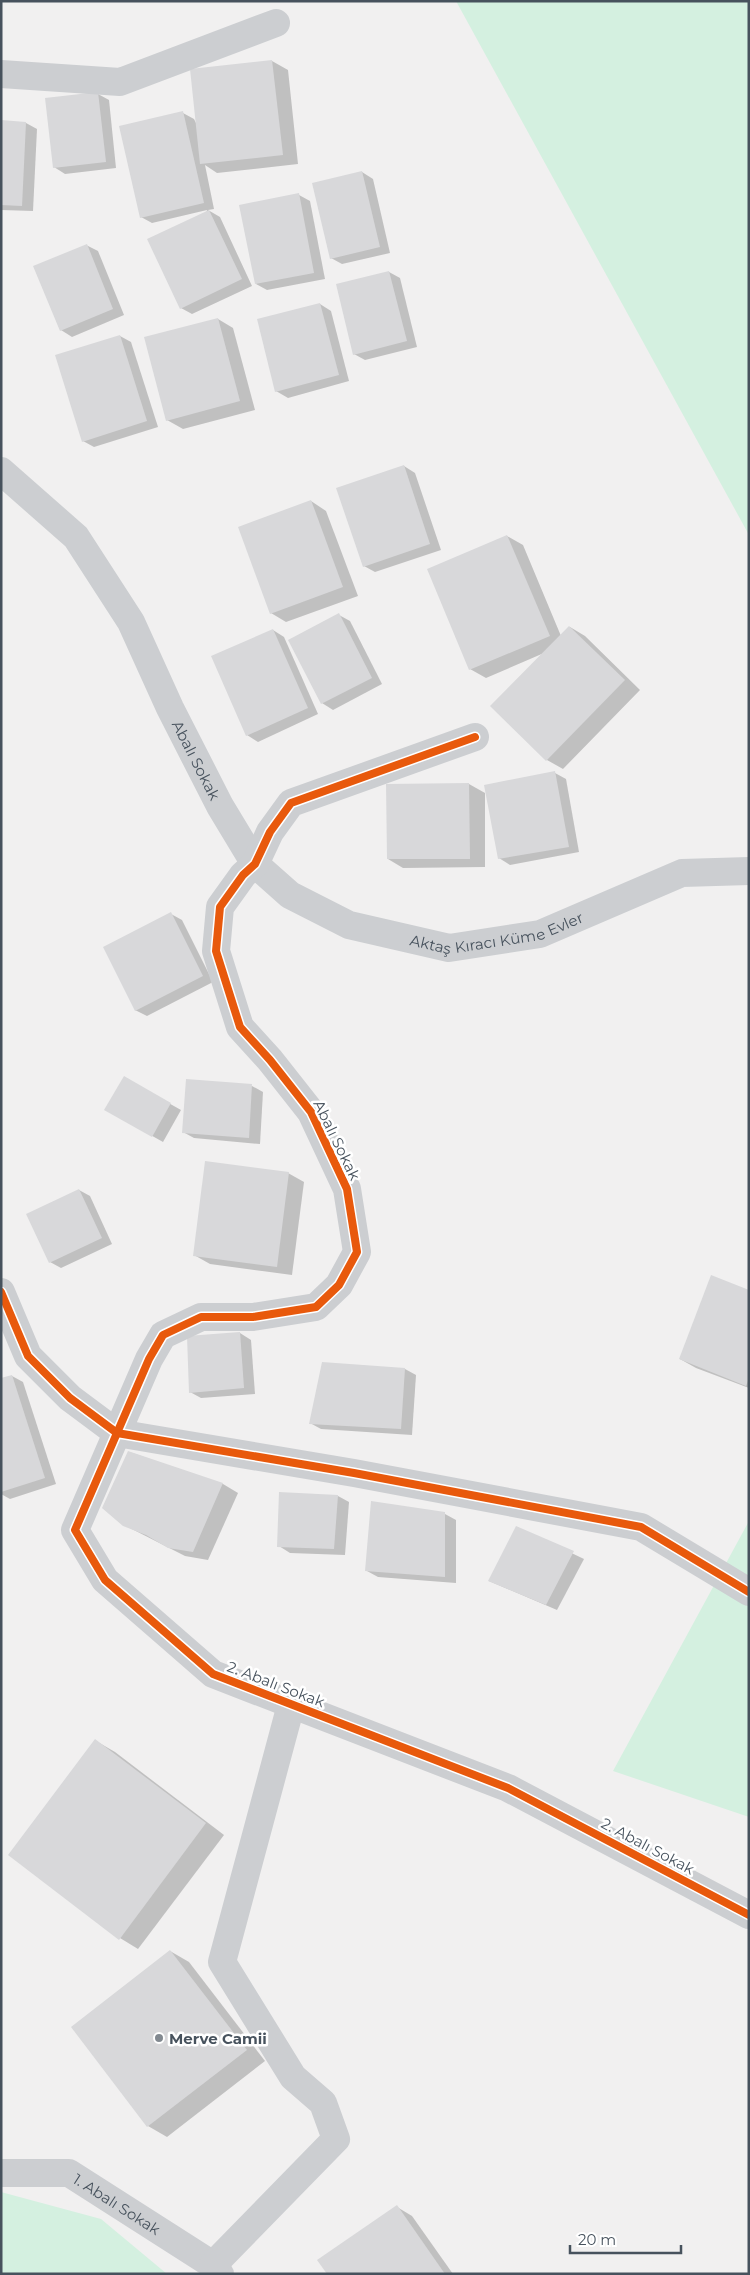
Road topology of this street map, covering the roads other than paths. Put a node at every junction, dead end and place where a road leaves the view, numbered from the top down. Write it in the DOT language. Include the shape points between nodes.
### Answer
graph roads {
  1 [pos="276,23"];
  2 [pos="1,74"];
  3 [pos="1,471"];
  4 [pos="475,737"];
  5 [pos="255,864"];
  6 [pos="749,871"];
  7 [pos="1,1292"];
  8 [pos="116,1433"];
  9 [pos="749,1592"];
  10 [pos="291,1705"];
  11 [pos="749,1915"];
  12 [pos="1,2172"];
  13 [pos="217,2269"];
  1 -- 2 [label="street" via="120,82"];
  3 -- 5 [label="street, Abalı Sokak" via="76,537 132,622 170,708 216,798"];
  4 -- 5 [label="street" via="292,803 270,832"];
  5 -- 6 [label="street, Aktaş Kıracı Küme Evler" via="290,895 349,926 449,948 540,934 682,873"];
  5 -- 8 [label="street, Abalı Sokak" via="220,907 216,951 240,1027 311,1112 347,1189 357,1252 339,1286 316,1307 253,1317 201,1317 163,1335"];
  7 -- 8 [label="street" via="28,1356 70,1398"];
  8 -- 9 [label="street" via="354,1473 641,1527"];
  8 -- 10 [label="street, 2. Abalı Sokak" via="75,1530 105,1580 213,1674"];
  10 -- 11 [label="street, 2. Abalı Sokak" via="508,1788"];
  10 -- 13 [label="street" via="222,1962 293,2077 323,2103 336,2139"];
  12 -- 13 [label="street, 1. Abalı Sokak" via="69,2173"];
}
